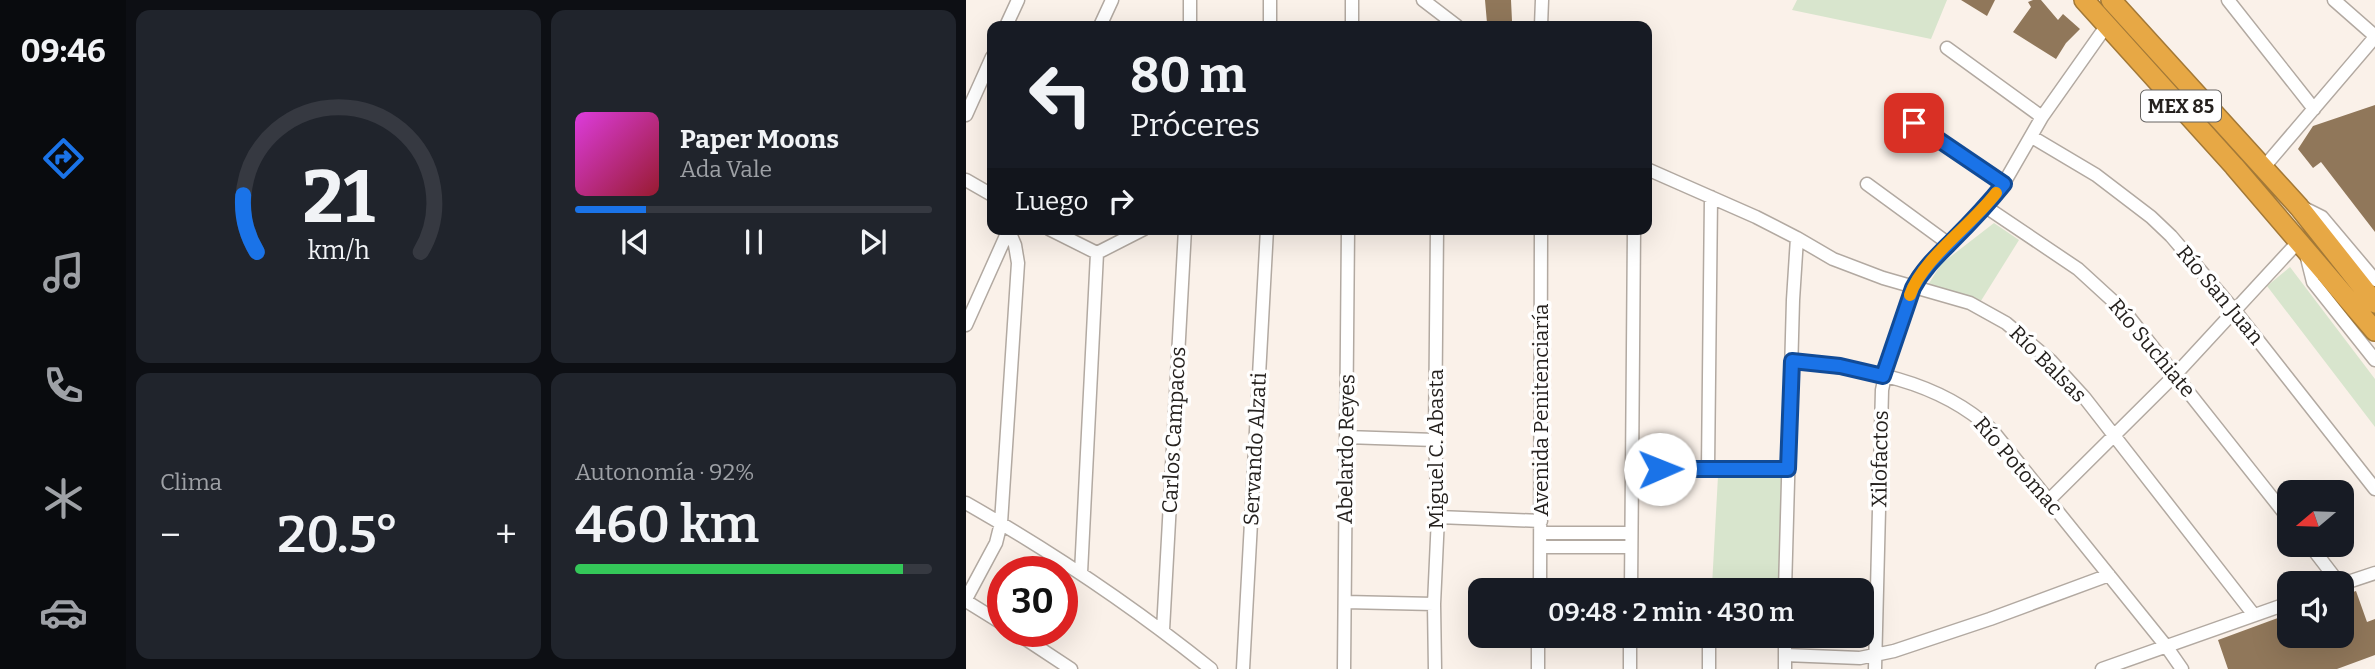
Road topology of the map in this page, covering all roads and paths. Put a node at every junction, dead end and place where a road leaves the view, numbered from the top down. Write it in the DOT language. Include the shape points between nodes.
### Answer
graph roads {
  1 [pos="1018,0"];
  2 [pos="1112,0"];
  3 [pos="1190,0"];
  4 [pos="1270,0"];
  5 [pos="1352,0"];
  6 [pos="1423,0"];
  7 [pos="1542,0"];
  8 [pos="2084,0"];
  9 [pos="2111,0"];
  10 [pos="2228,0"];
  11 [pos="2334,0"];
  12 [pos="1008,21"];
  13 [pos="1102,21"];
  14 [pos="1190,21"];
  15 [pos="1270,21"];
  16 [pos="1352,21"];
  17 [pos="1447,21"];
  18 [pos="1541,21"];
  19 [pos="2107,25"];
  20 [pos="2375,36"];
  21 [pos="1947,48"];
  22 [pos="987,68"];
  23 [pos="2314,109"];
  24 [pos="1897,112"];
  25 [pos="966,115"];
  26 [pos="2042,117"];
  27 [pos="2032,137"];
  28 [pos="2263,167"];
  29 [pos="1652,171"];
  30 [pos="966,180"];
  31 [pos="1867,184"];
  32 [pos="2004,184"];
  33 [pos="987,192"];
  34 [pos="1711,197"];
  35 [pos="1986,206"];
  36 [pos="2299,206"];
  37 [pos="1007,235"];
  38 [pos="1011,235"];
  39 [pos="1061,235"];
  40 [pos="1132,235"];
  41 [pos="1185,235"];
  42 [pos="1267,235"];
  43 [pos="1349,235"];
  44 [pos="1437,235"];
  45 [pos="1541,235"];
  46 [pos="1634,235"];
  47 [pos="1797,238"];
  48 [pos="1949,244"];
  49 [pos="2302,246"];
  50 [pos="1097,253"];
  51 [pos="2375,280"];
  52 [pos="1913,288"];
  53 [pos="2370,305"];
  54 [pos="2235,311"];
  55 [pos="966,325"];
  56 [pos="2375,331"];
  57 [pos="2375,360"];
  58 [pos="1792,361"];
  59 [pos="2176,374"];
  60 [pos="1883,376"];
  61 [pos="2115,436"];
  62 [pos="1346,437"];
  63 [pos="1435,440"];
  64 [pos="1708,468"];
  65 [pos="1632,469"];
  66 [pos="1788,469"];
  67 [pos="2375,489"];
  68 [pos="2049,500"];
  69 [pos="966,503"];
  70 [pos="2277,504"];
  71 [pos="1438,517"];
  72 [pos="1001,523"];
  73 [pos="1541,527"];
  74 [pos="1631,533"];
  75 [pos="1541,547"];
  76 [pos="1631,547"];
  77 [pos="2319,557"];
  78 [pos="2330,571"];
  79 [pos="1081,573"];
  80 [pos="2375,573"];
  81 [pos="2109,575"];
  82 [pos="1540,578"];
  83 [pos="1631,578"];
  84 [pos="1786,578"];
  85 [pos="2354,580"];
  86 [pos="966,600"];
  87 [pos="1345,602"];
  88 [pos="1434,604"];
  89 [pos="2277,607"];
  90 [pos="987,614"];
  91 [pos="2254,615"];
  92 [pos="1163,630"];
  93 [pos="2166,646"];
  94 [pos="1038,647"];
  95 [pos="1538,648"];
  96 [pos="1630,648"];
  97 [pos="1709,648"];
  98 [pos="1785,648"];
  99 [pos="1785,655"];
  100 [pos="1875,662"];
  101 [pos="1071,669"];
  102 [pos="1211,669"];
  103 [pos="1242,669"];
  104 [pos="1344,669"];
  105 [pos="1435,669"];
  106 [pos="1538,669"];
  107 [pos="1630,669"];
  108 [pos="1709,669"];
  109 [pos="1785,669"];
  110 [pos="2102,669"];
  111 [pos="2182,669"];
  1 -- 12 [label="street"];
  2 -- 13 [label="street"];
  3 -- 14 [label="street"];
  4 -- 15 [label="street"];
  5 -- 16 [label="street"];
  6 -- 17 [label="street"];
  7 -- 18 [label="street"];
  8 -- 19 [label="highway, MEX 85"];
  9 -- 28 [label="highway, MEX 85"];
  10 -- 23 [label="street"];
  11 -- 20 [label="street"];
  19 -- 26 [label="street, Xilofactos"];
  19 -- 49 [label="highway, MEX 85"];
  20 -- 23 [label="street"];
  21 -- 26 [label="street"];
  22 -- 25 [label="street"];
  23 -- 28 [label="street"];
  24 -- 32 [label="street"];
  26 -- 27 [label="street, Xilofactos"];
  27 -- 32 [label="street, Xilofactos"];
  27 -- 54 [label="street, Río San Juan" via="2096,175 2151,217"];
  28 -- 36 [label="highway, MEX 85"];
  29 -- 34 [label="street, Río Balsas"];
  30 -- 33 [label="street"];
  31 -- 48 [label="street"];
  32 -- 35 [label="street, Xilofactos"];
  34 -- 47 [label="street, Río Balsas"];
  34 -- 64 [label="street"];
  35 -- 48 [label="street, Xilofactos"];
  35 -- 59 [label="street, Río Suchiate" via="2100,288"];
  36 -- 51 [label="street" via="2322,217"];
  36 -- 53 [label="highway, MEX 85"];
  37 -- 55 [label="street"];
  38 -- 72 [label="street" via="1018,263"];
  39 -- 50 [label="street"];
  40 -- 50 [label="street"];
  41 -- 92 [label="street, Carlos Campacos"];
  42 -- 103 [label="street, Servando Alzati"];
  43 -- 62 [label="street, Abelardo Reyes"];
  44 -- 63 [label="street, Miguel C. Abasta"];
  45 -- 73 [label="street, Avenida Penitenciaría"];
  46 -- 65 [label="street"];
  47 -- 52 [label="street, Río Balsas" via="1833,259"];
  47 -- 58 [label="street"];
  48 -- 52 [label="street, Xilofactos"];
  49 -- 53 [label="highway, MEX 85"];
  49 -- 54 [label="street"];
  49 -- 57 [label="street" via="2313,282"];
  50 -- 79 [label="street"];
  52 -- 60 [label="street, Xilofactos"];
  52 -- 61 [label="street, Río Balsas" via="1969,303 2006,323 2051,361"];
  53 -- 56 [label="highway, MEX 85"];
  54 -- 59 [label="street"];
  54 -- 67 [label="street, Río San Juan"];
  58 -- 60 [label="street, Río Potomac"];
  58 -- 66 [label="street"];
  59 -- 61 [label="street"];
  59 -- 70 [label="street, Río Suchiate"];
  60 -- 68 [label="street, Río Potomac" via="1921,385 1977,416"];
  60 -- 100 [label="street, Xilofactos"];
  61 -- 68 [label="street"];
  61 -- 91 [label="street, Río Balsas"];
  62 -- 63 [label="street"];
  62 -- 87 [label="street, Abelardo Reyes"];
  63 -- 71 [label="street, Miguel C. Abasta"];
  64 -- 65 [label="street"];
  64 -- 66 [label="street"];
  65 -- 74 [label="street"];
  66 -- 84 [label="street"];
  68 -- 81 [label="street, Río Potomac"];
  69 -- 72 [label="street"];
  71 -- 73 [label="street"];
  71 -- 88 [label="street, Miguel C. Abasta"];
  72 -- 79 [label="street"];
  72 -- 86 [label="street" via="988,561"];
  73 -- 74 [label="street"];
  73 -- 75 [label="street, Avenida Penitenciaría"];
  74 -- 76 [label="street"];
  75 -- 76 [label="street"];
  75 -- 82 [label="street, Avenida Penitenciaría"];
  76 -- 83 [label="street"];
  77 -- 78 [label="street"];
  79 -- 92 [label="street"];
  80 -- 85 [label="street"];
  81 -- 93 [label="street, Río Potomac"];
  81 -- 100 [label="street"];
  86 -- 90 [label="street"];
  87 -- 88 [label="street"];
  87 -- 104 [label="street, Abelardo Reyes"];
  88 -- 105 [label="street, Miguel C. Abasta"];
  89 -- 91 [label="street"];
  91 -- 93 [label="street"];
  92 -- 102 [label="street"];
  93 -- 110 [label="street"];
  93 -- 111 [label="street, Río Potomac"];
  94 -- 101 [label="street"];
  95 -- 106 [label="street"];
  96 -- 107 [label="street"];
  97 -- 108 [label="street"];
  98 -- 99 [label="street"];
  99 -- 100 [label="street"];
  99 -- 109 [label="street"];
}
